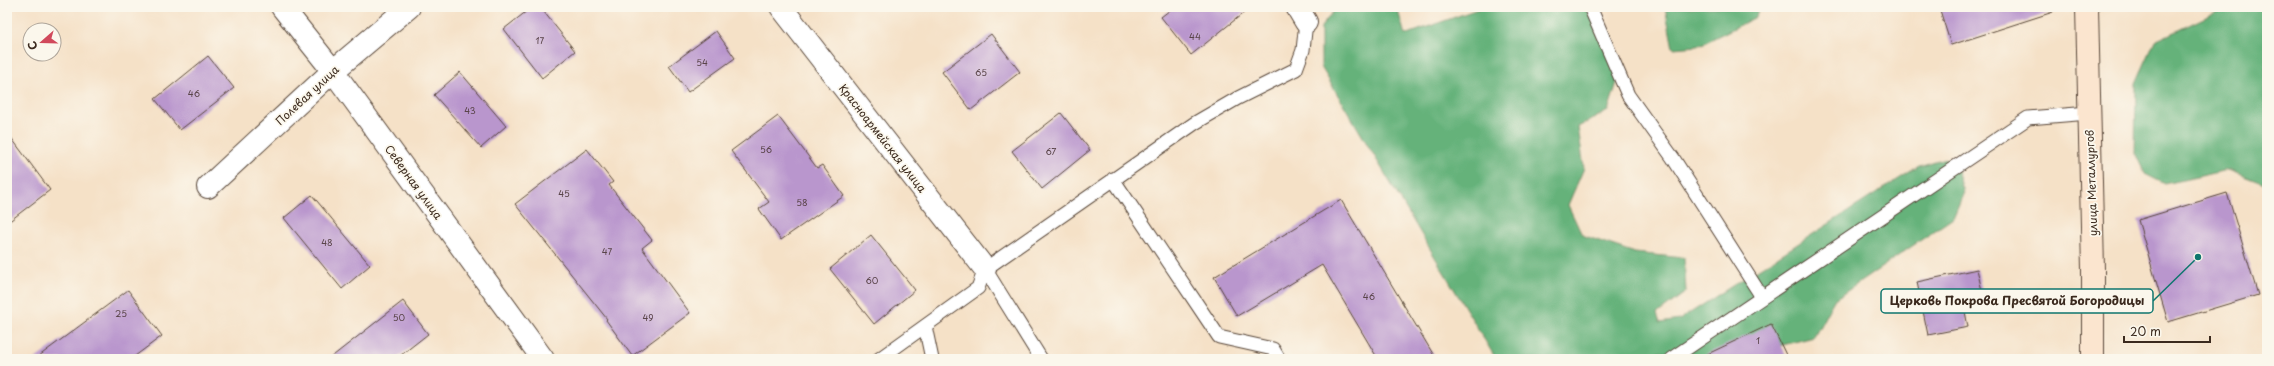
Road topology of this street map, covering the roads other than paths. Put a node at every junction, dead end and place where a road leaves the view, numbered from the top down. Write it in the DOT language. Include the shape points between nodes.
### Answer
graph roads {
  1 [pos="282,7"];
  2 [pos="409,7"];
  3 [pos="781,7"];
  4 [pos="1590,7"];
  5 [pos="2087,7"];
  6 [pos="1301,15"];
  7 [pos="333,71"];
  8 [pos="2089,113"];
  9 [pos="1113,179"];
  10 [pos="208,187"];
  11 [pos="985,269"];
  12 [pos="1762,297"];
  13 [pos="925,326"];
  14 [pos="543,359"];
  15 [pos="880,359"];
  16 [pos="932,359"];
  17 [pos="1041,359"];
  18 [pos="1279,359"];
  19 [pos="1671,359"];
  20 [pos="2092,359"];
  1 -- 7 [label="street, Северная улица"];
  2 -- 7 [label="street, Полевая улица"];
  3 -- 11 [label="street, Красноармейская улица"];
  4 -- 12 [label="lane" via="1628,95"];
  5 -- 8 [label="main road, улица Металлургов"];
  6 -- 9 [label="lane" via="1303,50 1296,69 1210,113"];
  7 -- 10 [label="street, Полевая улица"];
  7 -- 14 [label="street, Северная улица"];
  8 -- 12 [label="lane" via="2028,118"];
  8 -- 20 [label="main road, улица Металлургов" via="2093,270"];
  9 -- 11 [label="lane"];
  9 -- 18 [label="lane" via="1219,337 1273,349"];
  11 -- 13 [label="lane" via="978,288"];
  11 -- 17 [label="lane"];
  12 -- 19 [label="lane"];
  13 -- 15 [label="lane"];
  13 -- 16 [label="lane"];
}
